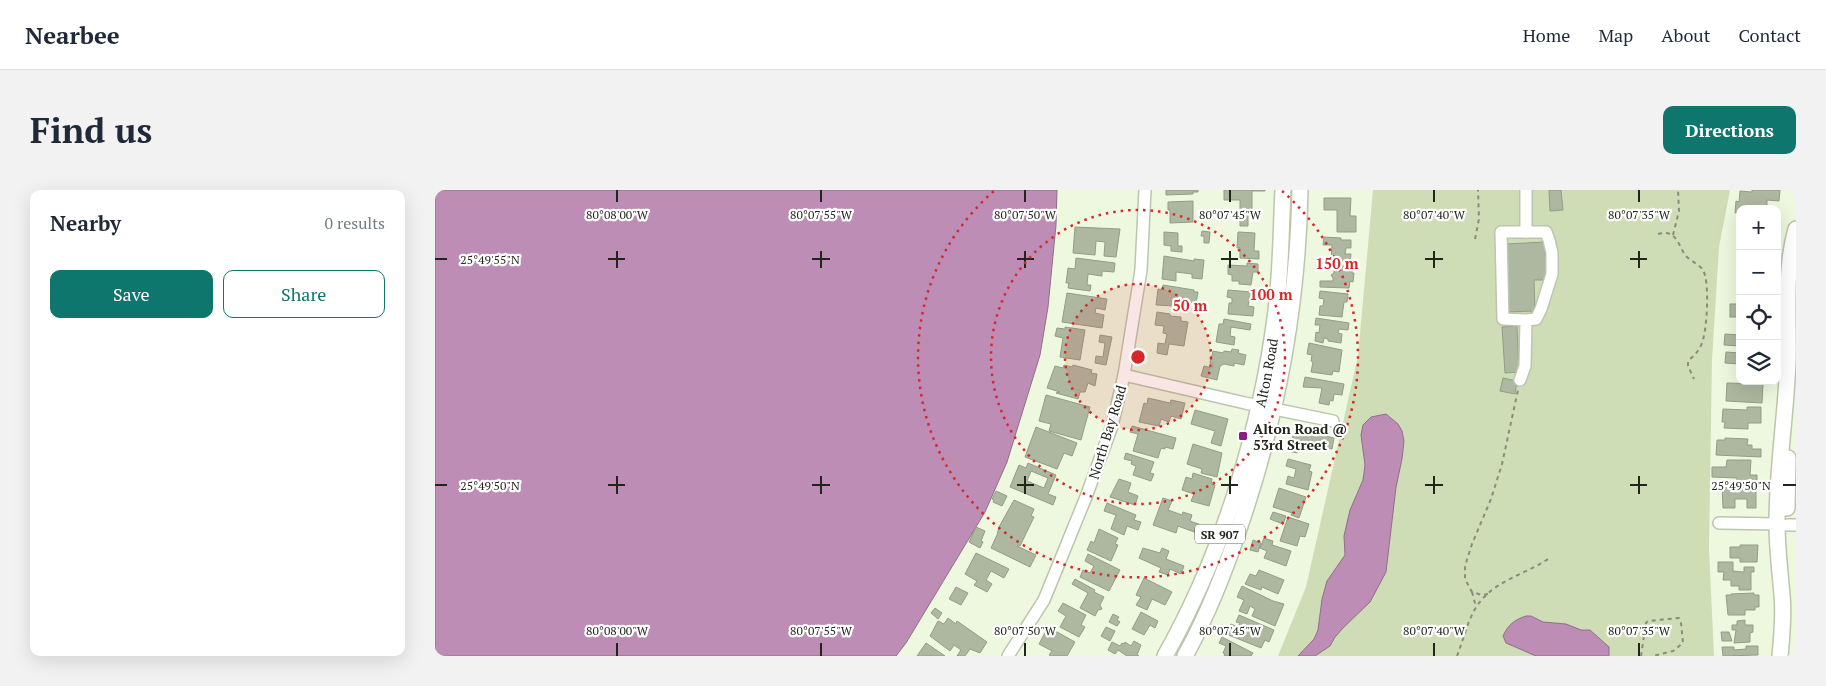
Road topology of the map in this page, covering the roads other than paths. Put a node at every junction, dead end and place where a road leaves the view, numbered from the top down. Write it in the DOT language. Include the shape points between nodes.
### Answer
graph roads {
  1 [pos="1145,190"];
  2 [pos="1283,190"];
  3 [pos="1300,190"];
  4 [pos="1526,190"];
  5 [pos="1796,229"];
  6 [pos="1526,232"];
  7 [pos="1783,288"];
  8 [pos="1796,309"];
  9 [pos="1526,320"];
  10 [pos="1788,358"];
  11 [pos="1124,375"];
  12 [pos="1520,380"];
  13 [pos="1259,406"];
  14 [pos="1275,410"];
  15 [pos="1333,421"];
  16 [pos="1719,523"];
  17 [pos="1787,524"];
  18 [pos="1783,625"];
  19 [pos="1014,654"];
  20 [pos="1165,656"];
  21 [pos="1185,656"];
  22 [pos="1780,656"];
  23 [pos="1787,656"];
  1 -- 11 [label="street, North Bay Road" via="1141,270"];
  2 -- 13 [label="main road, Alton Road / SR 907" via="1276,309"];
  3 -- 14 [label="main road, Alton Road / SR 907" via="1289,333"];
  4 -- 6 [label="street"];
  5 -- 7 [label="main road"];
  6 -- 9 [label="street" via="1546,232 1552,252 1552,274 1536,319"];
  6 -- 9 [label="street" via="1501,232 1503,319"];
  7 -- 10 [label="main road"];
  8 -- 10 [label="main road"];
  9 -- 12 [label="street" via="1525,366"];
  10 -- 17 [label="main road" via="1778,478"];
  11 -- 13 [label="street"];
  11 -- 19 [label="street, North Bay Road" via="1111,426 1086,498 1044,600"];
  13 -- 14 [label="street"];
  13 -- 20 [label="main road, Alton Road / SR 907" via="1243,468 1217,545"];
  14 -- 15 [label="street"];
  14 -- 21 [label="main road, Alton Road / SR 907" via="1229,560"];
  16 -- 17 [label="street"];
  17 -- 18 [label="main road"];
  18 -- 22 [label="main road"];
  18 -- 23 [label="main road"];
}
